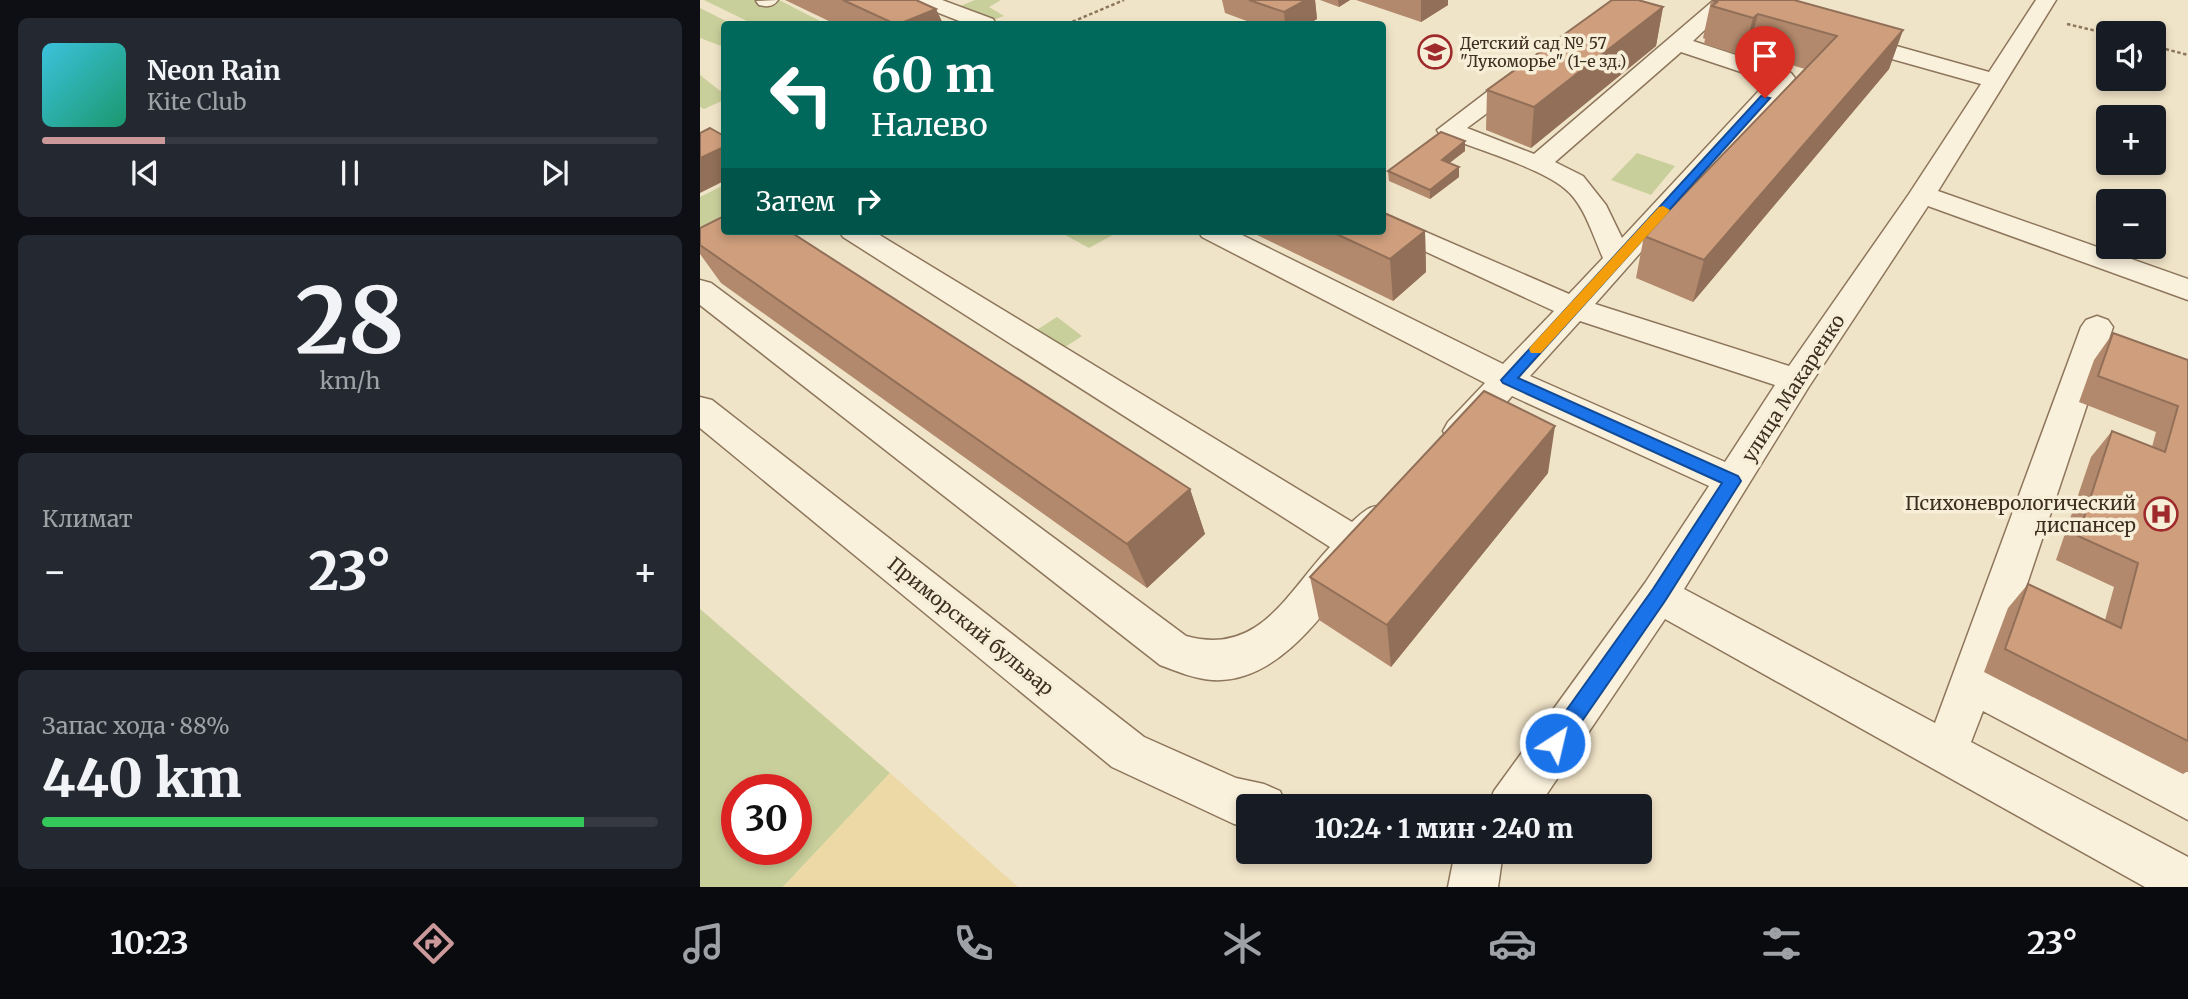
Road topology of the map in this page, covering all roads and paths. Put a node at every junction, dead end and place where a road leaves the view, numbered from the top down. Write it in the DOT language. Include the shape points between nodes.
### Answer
graph roads {
  1 [pos="923,0"];
  2 [pos="1124,0"];
  3 [pos="1726,5"];
  4 [pos="2057,12"];
  5 [pos="1845,18"];
  6 [pos="977,21"];
  7 [pos="1074,21"];
  8 [pos="2096,28"];
  9 [pos="1827,33"];
  10 [pos="1678,43"];
  11 [pos="2166,49"];
  12 [pos="2188,55"];
  13 [pos="1549,57"];
  14 [pos="2001,72"];
  15 [pos="1538,164"];
  16 [pos="1922,195"];
  17 [pos="1386,223"];
  18 [pos="859,235"];
  19 [pos="1220,235"];
  20 [pos="1618,260"];
  21 [pos="708,280"];
  22 [pos="2181,291"];
  23 [pos="1574,308"];
  24 [pos="2097,327"];
  25 [pos="1508,380"];
  26 [pos="1796,380"];
  27 [pos="700,409"];
  28 [pos="1436,457"];
  29 [pos="1733,481"];
  30 [pos="1401,496"];
  31 [pos="1356,544"];
  32 [pos="1659,595"];
  33 [pos="1973,683"];
  34 [pos="1945,752"];
  35 [pos="1519,794"];
  36 [pos="2188,797"];
  37 [pos="1236,801"];
  38 [pos="1477,864"];
  39 [pos="2188,884"];
  40 [pos="1473,887"];
  1 -- 6 [label="street"];
  2 -- 7 [label="path"];
  3 -- 10 [label="street"];
  4 -- 8 [label="path"];
  4 -- 14 [label="street, улица Макаренко"];
  5 -- 14 [label="street"];
  9 -- 14 [label="street"];
  10 -- 15 [label="street"];
  10 -- 20 [label="street" via="1783,78"];
  11 -- 12 [label="path"];
  13 -- 15 [label="street" via="1449,130"];
  14 -- 16 [label="street, улица Макаренко"];
  15 -- 20 [label="street" via="1574,182 1592,205"];
  16 -- 22 [label="street"];
  16 -- 26 [label="street, улица Макаренко"];
  17 -- 23 [label="street"];
  18 -- 31 [label="street"];
  19 -- 25 [label="street"];
  20 -- 23 [label="street"];
  21 -- 31 [label="street" via="1175,652 1215,662 1255,652 1292,622"];
  23 -- 25 [label="street"];
  23 -- 26 [label="street"];
  24 -- 33 [label="street"];
  25 -- 28 [label="street"];
  25 -- 29 [label="street"];
  26 -- 29 [label="street, улица Макаренко"];
  27 -- 37 [label="street, Приморский бульвар" via="1128,751"];
  29 -- 32 [label="street, улица Макаренко"];
  30 -- 31 [label="street"];
  32 -- 34 [label="street"];
  32 -- 35 [label="street, улица Макаренко"];
  33 -- 34 [label="street"];
  33 -- 36 [label="street"];
  34 -- 39 [label="street"];
  38 -- 40 [label="street"];
}
